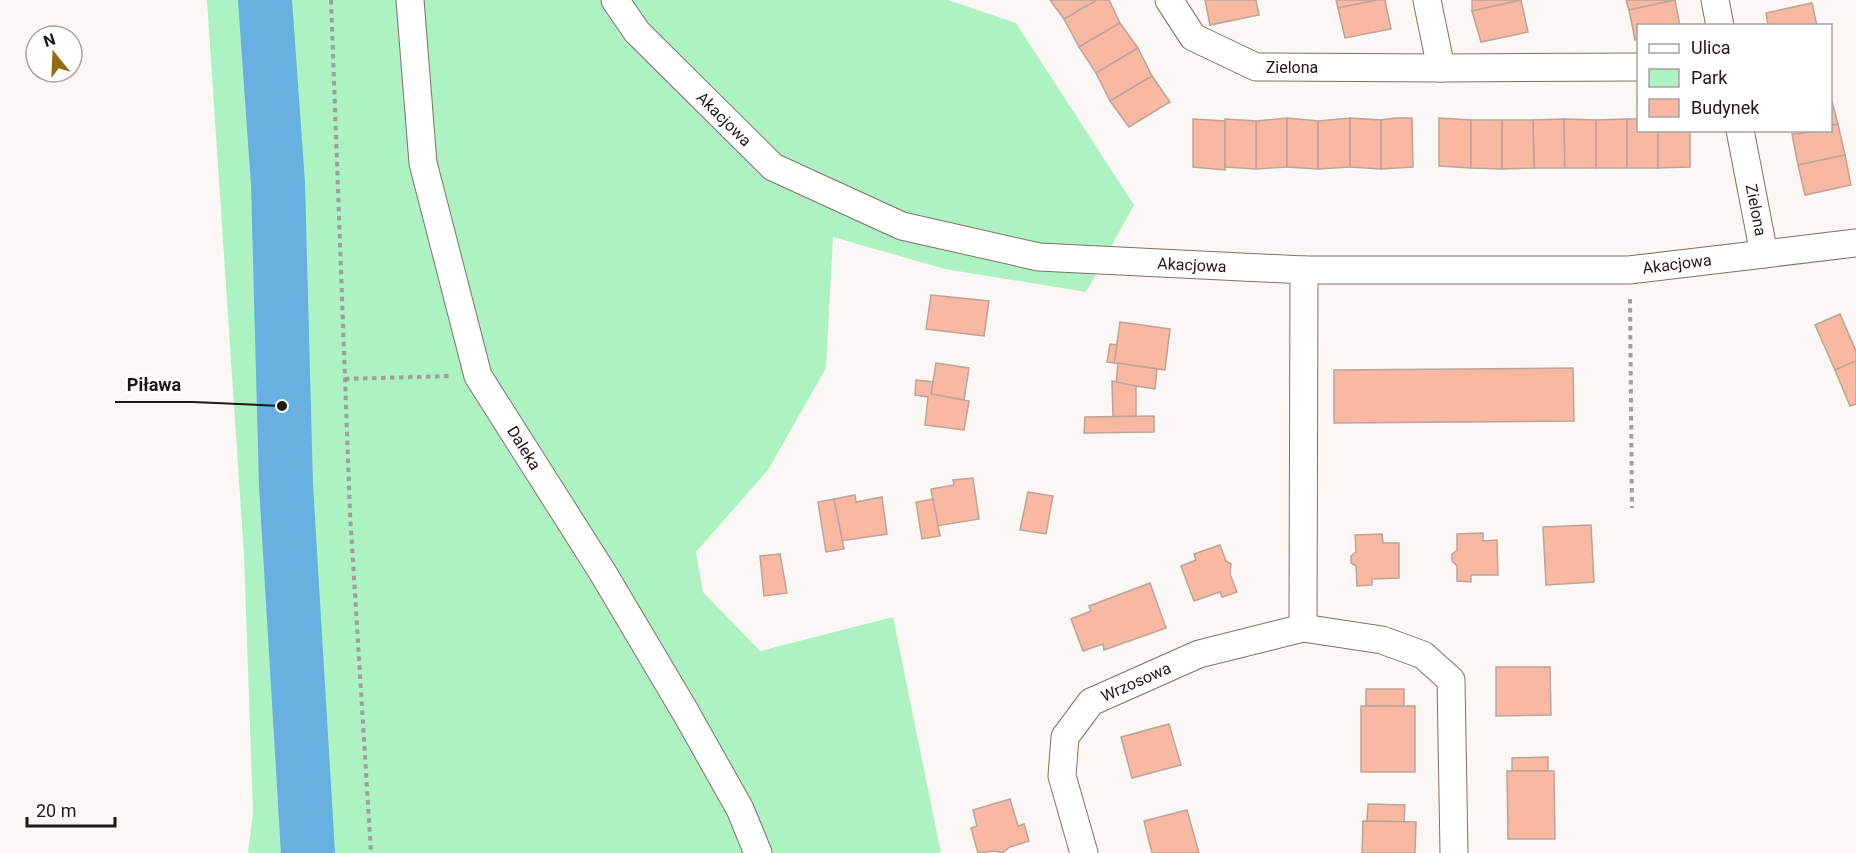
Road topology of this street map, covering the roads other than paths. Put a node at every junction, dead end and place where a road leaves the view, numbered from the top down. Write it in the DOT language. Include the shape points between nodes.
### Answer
graph roads {
  1 [pos="410,0"];
  2 [pos="615,0"];
  3 [pos="1169,0"];
  4 [pos="1427,0"];
  5 [pos="1714,0"];
  6 [pos="1720,24"];
  7 [pos="1637,67"];
  8 [pos="1441,68"];
  9 [pos="1740,132"];
  10 [pos="1856,243"];
  11 [pos="1764,254"];
  12 [pos="1304,270"];
  13 [pos="1303,628"];
  14 [pos="758,853"];
  15 [pos="1084,853"];
  16 [pos="1454,853"];
  1 -- 14 [label="street, Daleka" via="423,163 478,376 681,703 740,809"];
  2 -- 12 [label="street, Akacjowa" via="637,32 772,167 902,226 1039,257"];
  3 -- 8 [label="street, Zielona" via="1193,37 1256,67"];
  4 -- 8 [label="street"];
  5 -- 6 [label="street"];
  7 -- 8 [label="street, Zielona"];
  9 -- 11 [label="street, Zielona"];
  10 -- 11 [label="street, Akacjowa"];
  11 -- 12 [label="street, Akacjowa" via="1629,270"];
  12 -- 13 [label="street"];
  13 -- 15 [label="street, Wrzosowa" via="1199,654 1090,702 1065,737 1062,776"];
  13 -- 16 [label="street, Wrzosowa" via="1382,640 1424,655 1451,680"];
}
